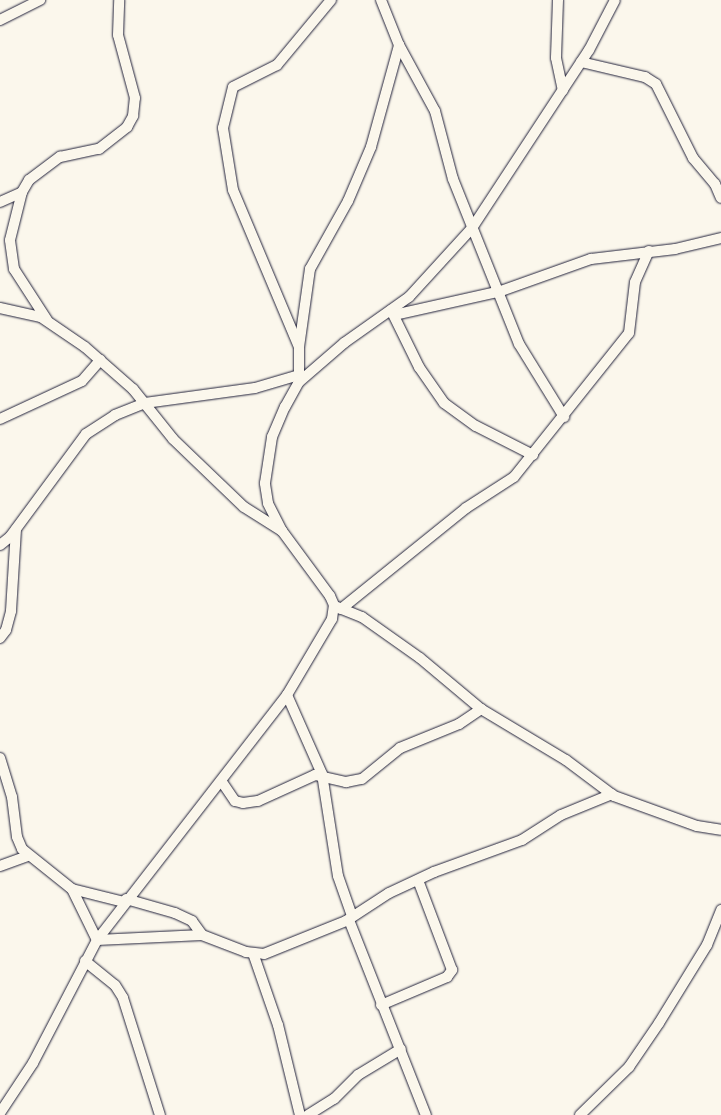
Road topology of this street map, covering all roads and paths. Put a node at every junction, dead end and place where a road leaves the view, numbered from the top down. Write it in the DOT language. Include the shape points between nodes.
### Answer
graph roads {
  1 [pos="40,0"];
  2 [pos="119,0"];
  3 [pos="331,0"];
  4 [pos="381,0"];
  5 [pos="558,0"];
  6 [pos="615,0"];
  7 [pos="0,20"];
  8 [pos="399,45"];
  9 [pos="581,62"];
  10 [pos="563,90"];
  11 [pos="22,192"];
  12 [pos="721,198"];
  13 [pos="0,202"];
  14 [pos="472,228"];
  15 [pos="721,238"];
  16 [pos="649,251"];
  17 [pos="501,291"];
  18 [pos="0,308"];
  19 [pos="392,312"];
  20 [pos="47,320"];
  21 [pos="299,347"];
  22 [pos="100,360"];
  23 [pos="299,379"];
  24 [pos="145,403"];
  25 [pos="564,417"];
  26 [pos="0,419"];
  27 [pos="533,455"];
  28 [pos="16,528"];
  29 [pos="282,531"];
  30 [pos="0,544"];
  31 [pos="337,607"];
  32 [pos="0,638"];
  33 [pos="287,695"];
  34 [pos="481,709"];
  35 [pos="0,758"];
  36 [pos="322,774"];
  37 [pos="222,782"];
  38 [pos="612,794"];
  39 [pos="721,830"];
  40 [pos="28,856"];
  41 [pos="0,866"];
  42 [pos="418,880"];
  43 [pos="72,889"];
  44 [pos="125,900"];
  45 [pos="721,910"];
  46 [pos="351,918"];
  47 [pos="202,935"];
  48 [pos="96,940"];
  49 [pos="253,953"];
  50 [pos="85,961"];
  51 [pos="381,1005"];
  52 [pos="401,1049"];
  53 [pos="0,1114"];
  54 [pos="160,1115"];
  55 [pos="300,1115"];
  56 [pos="308,1115"];
  57 [pos="426,1115"];
  58 [pos="580,1115"];
  1 -- 7 [label="street"];
  2 -- 11 [label="street" via="118,34 135,98 133,116 127,127 99,149 60,157 45,166"];
  3 -- 21 [label="street" via="277,65 233,87 223,120 224,147 233,190"];
  4 -- 8 [label="street"];
  5 -- 10 [label="street" via="556,58"];
  6 -- 9 [label="street"];
  8 -- 14 [label="street" via="435,111 453,179"];
  8 -- 21 [label="street" via="371,147 348,201 310,269"];
  9 -- 10 [label="street"];
  9 -- 12 [label="street" via="645,77 656,84 693,158 716,184"];
  10 -- 14 [label="street"];
  11 -- 13 [label="street"];
  11 -- 20 [label="street" via="10,240 12,264"];
  14 -- 17 [label="street"];
  14 -- 19 [label="street" via="428,278"];
  15 -- 16 [label="street"];
  16 -- 17 [label="street" via="591,259"];
  16 -- 25 [label="street" via="635,282 629,333"];
  17 -- 19 [label="street"];
  17 -- 25 [label="street" via="525,356"];
  18 -- 20 [label="street"];
  19 -- 23 [label="street" via="344,343"];
  19 -- 27 [label="street" via="419,367 444,403 476,426"];
  20 -- 22 [label="street"];
  21 -- 23 [label="street"];
  22 -- 24 [label="street"];
  22 -- 26 [label="street" via="76,385"];
  23 -- 24 [label="street" via="255,388"];
  23 -- 29 [label="street" via="272,437 265,483 268,503"];
  24 -- 28 [label="street" via="115,415 86,434"];
  24 -- 29 [label="street" via="173,439 244,507"];
  25 -- 27 [label="street"];
  27 -- 31 [label="street" via="514,477 466,508"];
  28 -- 30 [label="street"];
  28 -- 32 [label="street" via="11,611 6,630"];
  29 -- 31 [label="street" via="313,569"];
  31 -- 33 [label="street" via="319,647"];
  31 -- 34 [label="street" via="362,617 420,658"];
  33 -- 36 [label="street"];
  33 -- 37 [label="street"];
  34 -- 36 [label="street" via="459,724 400,748 362,779 346,782"];
  34 -- 38 [label="street" via="566,760"];
  35 -- 40 [label="street" via="12,797 17,837"];
  36 -- 37 [label="street" via="258,801 243,803 236,801"];
  36 -- 46 [label="street" via="336,869"];
  37 -- 44 [label="street"];
  38 -- 39 [label="street" via="697,826"];
  38 -- 42 [label="street" via="561,815 522,840"];
  40 -- 41 [label="street"];
  40 -- 43 [label="street"];
  42 -- 46 [label="street"];
  42 -- 51 [label="street" via="452,970 447,977"];
  43 -- 44 [label="street"];
  43 -- 48 [label="street"];
  44 -- 47 [label="street" via="192,921"];
  44 -- 48 [label="street"];
  45 -- 58 [label="street" via="707,945 629,1067"];
  46 -- 49 [label="street" via="276,951"];
  46 -- 51 [label="street"];
  47 -- 48 [label="street"];
  47 -- 49 [label="street"];
  48 -- 50 [label="street"];
  49 -- 55 [label="street" via="278,1025"];
  50 -- 53 [label="street" via="33,1064"];
  50 -- 54 [label="street" via="114,985 123,998"];
  51 -- 52 [label="street"];
  52 -- 56 [label="street" via="358,1075 334,1099"];
  52 -- 57 [label="street"];
}
